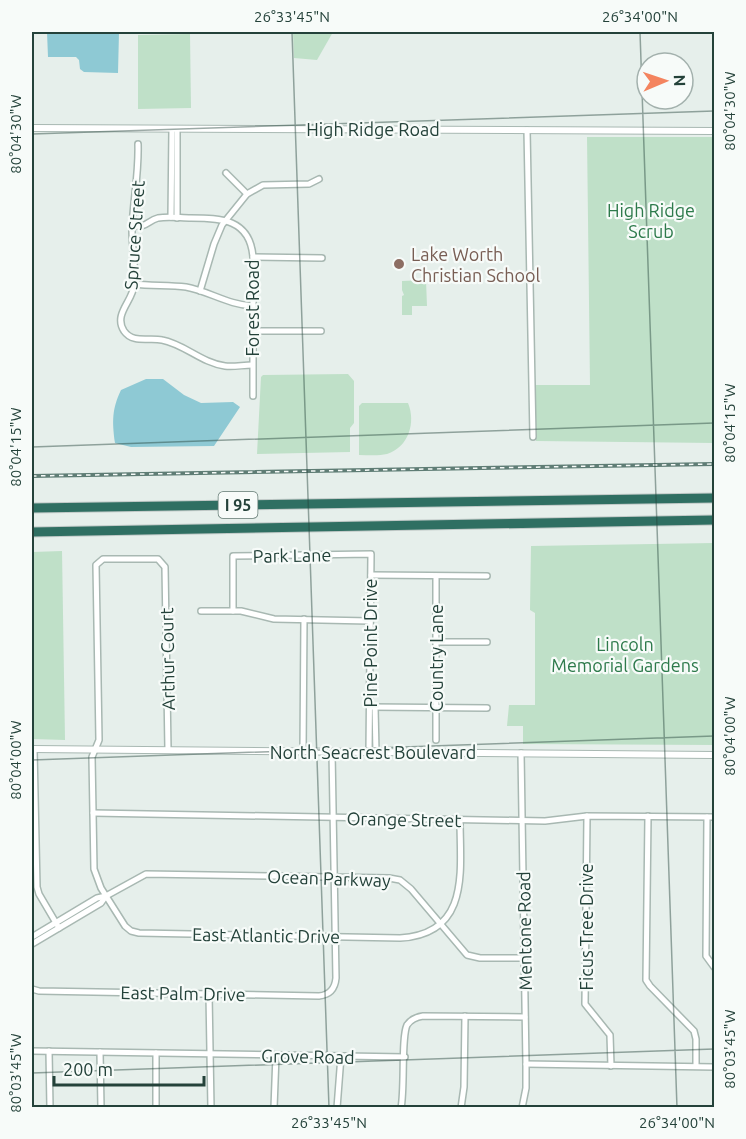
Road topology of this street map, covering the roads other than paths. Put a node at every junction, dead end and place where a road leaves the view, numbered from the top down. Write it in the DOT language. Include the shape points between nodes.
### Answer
graph roads {
  1 [pos="32,128"];
  2 [pos="175,129"];
  3 [pos="527,130"];
  4 [pos="714,131"];
  5 [pos="138,144"];
  6 [pos="226,173"];
  7 [pos="319,179"];
  8 [pos="247,194"];
  9 [pos="174,218"];
  10 [pos="226,220"];
  11 [pos="132,226"];
  12 [pos="253,257"];
  13 [pos="322,258"];
  14 [pos="134,284"];
  15 [pos="200,291"];
  16 [pos="253,306"];
  17 [pos="252,331"];
  18 [pos="321,331"];
  19 [pos="252,365"];
  20 [pos="253,396"];
  21 [pos="532,437"];
  22 [pos="714,498"];
  23 [pos="32,508"];
  24 [pos="714,520"];
  25 [pos="32,532"];
  26 [pos="371,554"];
  27 [pos="165,567"];
  28 [pos="370,575"];
  29 [pos="436,576"];
  30 [pos="487,576"];
  31 [pos="201,611"];
  32 [pos="233,611"];
  33 [pos="304,620"];
  34 [pos="369,621"];
  35 [pos="436,642"];
  36 [pos="487,642"];
  37 [pos="373,707"];
  38 [pos="436,708"];
  39 [pos="487,708"];
  40 [pos="436,740"];
  41 [pos="33,749"];
  42 [pos="96,750"];
  43 [pos="168,750"];
  44 [pos="303,751"];
  45 [pos="332,752"];
  46 [pos="372,752"];
  47 [pos="521,753"];
  48 [pos="714,755"];
  49 [pos="93,813"];
  50 [pos="587,816"];
  51 [pos="648,816"];
  52 [pos="334,817"];
  53 [pos="707,817"];
  54 [pos="714,817"];
  55 [pos="460,820"];
  56 [pos="522,821"];
  57 [pos="334,877"];
  58 [pos="106,896"];
  59 [pos="440,923"];
  60 [pos="58,925"];
  61 [pos="32,937"];
  62 [pos="335,937"];
  63 [pos="32,944"];
  64 [pos="524,958"];
  65 [pos="714,967"];
  66 [pos="32,989"];
  67 [pos="209,994"];
  68 [pos="465,1016"];
  69 [pos="525,1017"];
  70 [pos="32,1050"];
  71 [pos="49,1051"];
  72 [pos="100,1052"];
  73 [pos="156,1053"];
  74 [pos="210,1054"];
  75 [pos="276,1055"];
  76 [pos="341,1056"];
  77 [pos="405,1057"];
  78 [pos="526,1065"];
  79 [pos="611,1065"];
  80 [pos="696,1066"];
  81 [pos="714,1067"];
  82 [pos="50,1107"];
  83 [pos="101,1107"];
  84 [pos="156,1107"];
  85 [pos="211,1107"];
  86 [pos="274,1107"];
  87 [pos="338,1107"];
  88 [pos="401,1107"];
  89 [pos="460,1107"];
  90 [pos="522,1107"];
  1 -- 2 [label="street, High Ridge Road"];
  2 -- 3 [label="street, High Ridge Road"];
  2 -- 9 [label="street"];
  3 -- 4 [label="street, High Ridge Road"];
  3 -- 21 [label="street"];
  5 -- 11 [label="street, Spruce Street" via="139,172"];
  6 -- 8 [label="street"];
  7 -- 8 [label="street" via="309,184 263,185"];
  8 -- 10 [label="street"];
  9 -- 10 [label="street"];
  9 -- 11 [label="street" via="157,218 143,227"];
  10 -- 12 [label="street, Forest Road" via="245,234"];
  10 -- 15 [label="street" via="214,244"];
  11 -- 14 [label="street, Spruce Street"];
  12 -- 13 [label="street"];
  12 -- 16 [label="street, Forest Road"];
  14 -- 15 [label="street"];
  14 -- 19 [label="street, Spruce Street" via="120,322 131,338 162,340 224,366"];
  15 -- 16 [label="street"];
  16 -- 17 [label="street, Forest Road"];
  17 -- 18 [label="street"];
  17 -- 19 [label="street, Forest Road"];
  19 -- 20 [label="street, Forest Road"];
  22 -- 23 [label="highway, I 95"];
  24 -- 25 [label="highway, I 95"];
  26 -- 28 [label="street, Pine Point Drive"];
  26 -- 32 [label="street, Park Lane" via="233,556"];
  27 -- 42 [label="street, East Atlantic Drive" via="158,559 103,559 96,565"];
  27 -- 43 [label="street, Arthur Court"];
  28 -- 29 [label="street"];
  28 -- 34 [label="street, Pine Point Drive"];
  29 -- 30 [label="street"];
  29 -- 35 [label="street, Country Lane"];
  31 -- 32 [label="street"];
  32 -- 33 [label="street"];
  33 -- 34 [label="street"];
  33 -- 44 [label="street"];
  34 -- 37 [label="street, Pine Point Drive"];
  35 -- 36 [label="street"];
  35 -- 38 [label="street, Country Lane"];
  37 -- 38 [label="street"];
  37 -- 46 [label="street, Pine Point Drive"];
  38 -- 39 [label="street"];
  38 -- 40 [label="street, Country Lane"];
  41 -- 42 [label="street, North Seacrest Boulevard"];
  41 -- 60 [label="street" via="36,887"];
  42 -- 43 [label="street, North Seacrest Boulevard"];
  42 -- 49 [label="street, East Atlantic Drive" via="92,757"];
  43 -- 44 [label="street, North Seacrest Boulevard"];
  44 -- 45 [label="street, North Seacrest Boulevard"];
  45 -- 46 [label="street, North Seacrest Boulevard"];
  45 -- 52 [label="street"];
  46 -- 47 [label="street, North Seacrest Boulevard"];
  47 -- 48 [label="street, North Seacrest Boulevard"];
  47 -- 56 [label="street, Mentone Road"];
  49 -- 52 [label="street, Orange Street"];
  49 -- 58 [label="street, East Atlantic Drive" via="94,869"];
  50 -- 51 [label="street, Orange Street"];
  50 -- 56 [label="street, Orange Street"];
  50 -- 79 [label="street, Ficus Tree Drive" via="585,1004 610,1035"];
  51 -- 53 [label="street, Orange Street"];
  51 -- 80 [label="street" via="646,980 694,1031"];
  52 -- 55 [label="street, Orange Street"];
  52 -- 57 [label="street"];
  53 -- 54 [label="street, Orange Street"];
  53 -- 65 [label="street" via="706,956"];
  55 -- 56 [label="street, Orange Street"];
  55 -- 59 [label="street" via="460,889 453,908"];
  56 -- 64 [label="street, Mentone Road"];
  57 -- 58 [label="street, Ocean Parkway" via="146,874"];
  57 -- 59 [label="street, Ocean Parkway" via="400,880"];
  57 -- 62 [label="street"];
  58 -- 60 [label="street, Ocean Parkway"];
  58 -- 62 [label="street, East Atlantic Drive" via="125,926 135,932"];
  59 -- 62 [label="street, East Atlantic Drive" via="408,938"];
  59 -- 64 [label="street, Ocean Parkway" via="467,955"];
  60 -- 61 [label="street, Ocean Parkway"];
  60 -- 63 [label="street, Ocean Parkway"];
  62 -- 67 [label="street, East Palm Drive" via="336,978 327,994"];
  64 -- 69 [label="street, Mentone Road"];
  66 -- 67 [label="street, East Palm Drive"];
  67 -- 74 [label="street"];
  68 -- 69 [label="street"];
  68 -- 77 [label="street" via="420,1016 408,1024"];
  68 -- 89 [label="street"];
  69 -- 78 [label="street, Mentone Road"];
  70 -- 71 [label="street, Grove Road"];
  71 -- 72 [label="street, Grove Road"];
  71 -- 82 [label="street"];
  72 -- 73 [label="street, Grove Road"];
  72 -- 83 [label="street"];
  73 -- 74 [label="street, Grove Road"];
  73 -- 84 [label="street"];
  74 -- 75 [label="street, Grove Road"];
  74 -- 85 [label="street"];
  75 -- 76 [label="street, Grove Road"];
  75 -- 86 [label="street"];
  76 -- 77 [label="street, Grove Road"];
  76 -- 87 [label="street"];
  77 -- 88 [label="street"];
  78 -- 79 [label="street"];
  78 -- 90 [label="street, Mentone Road"];
  79 -- 80 [label="street"];
  80 -- 81 [label="street"];
}
